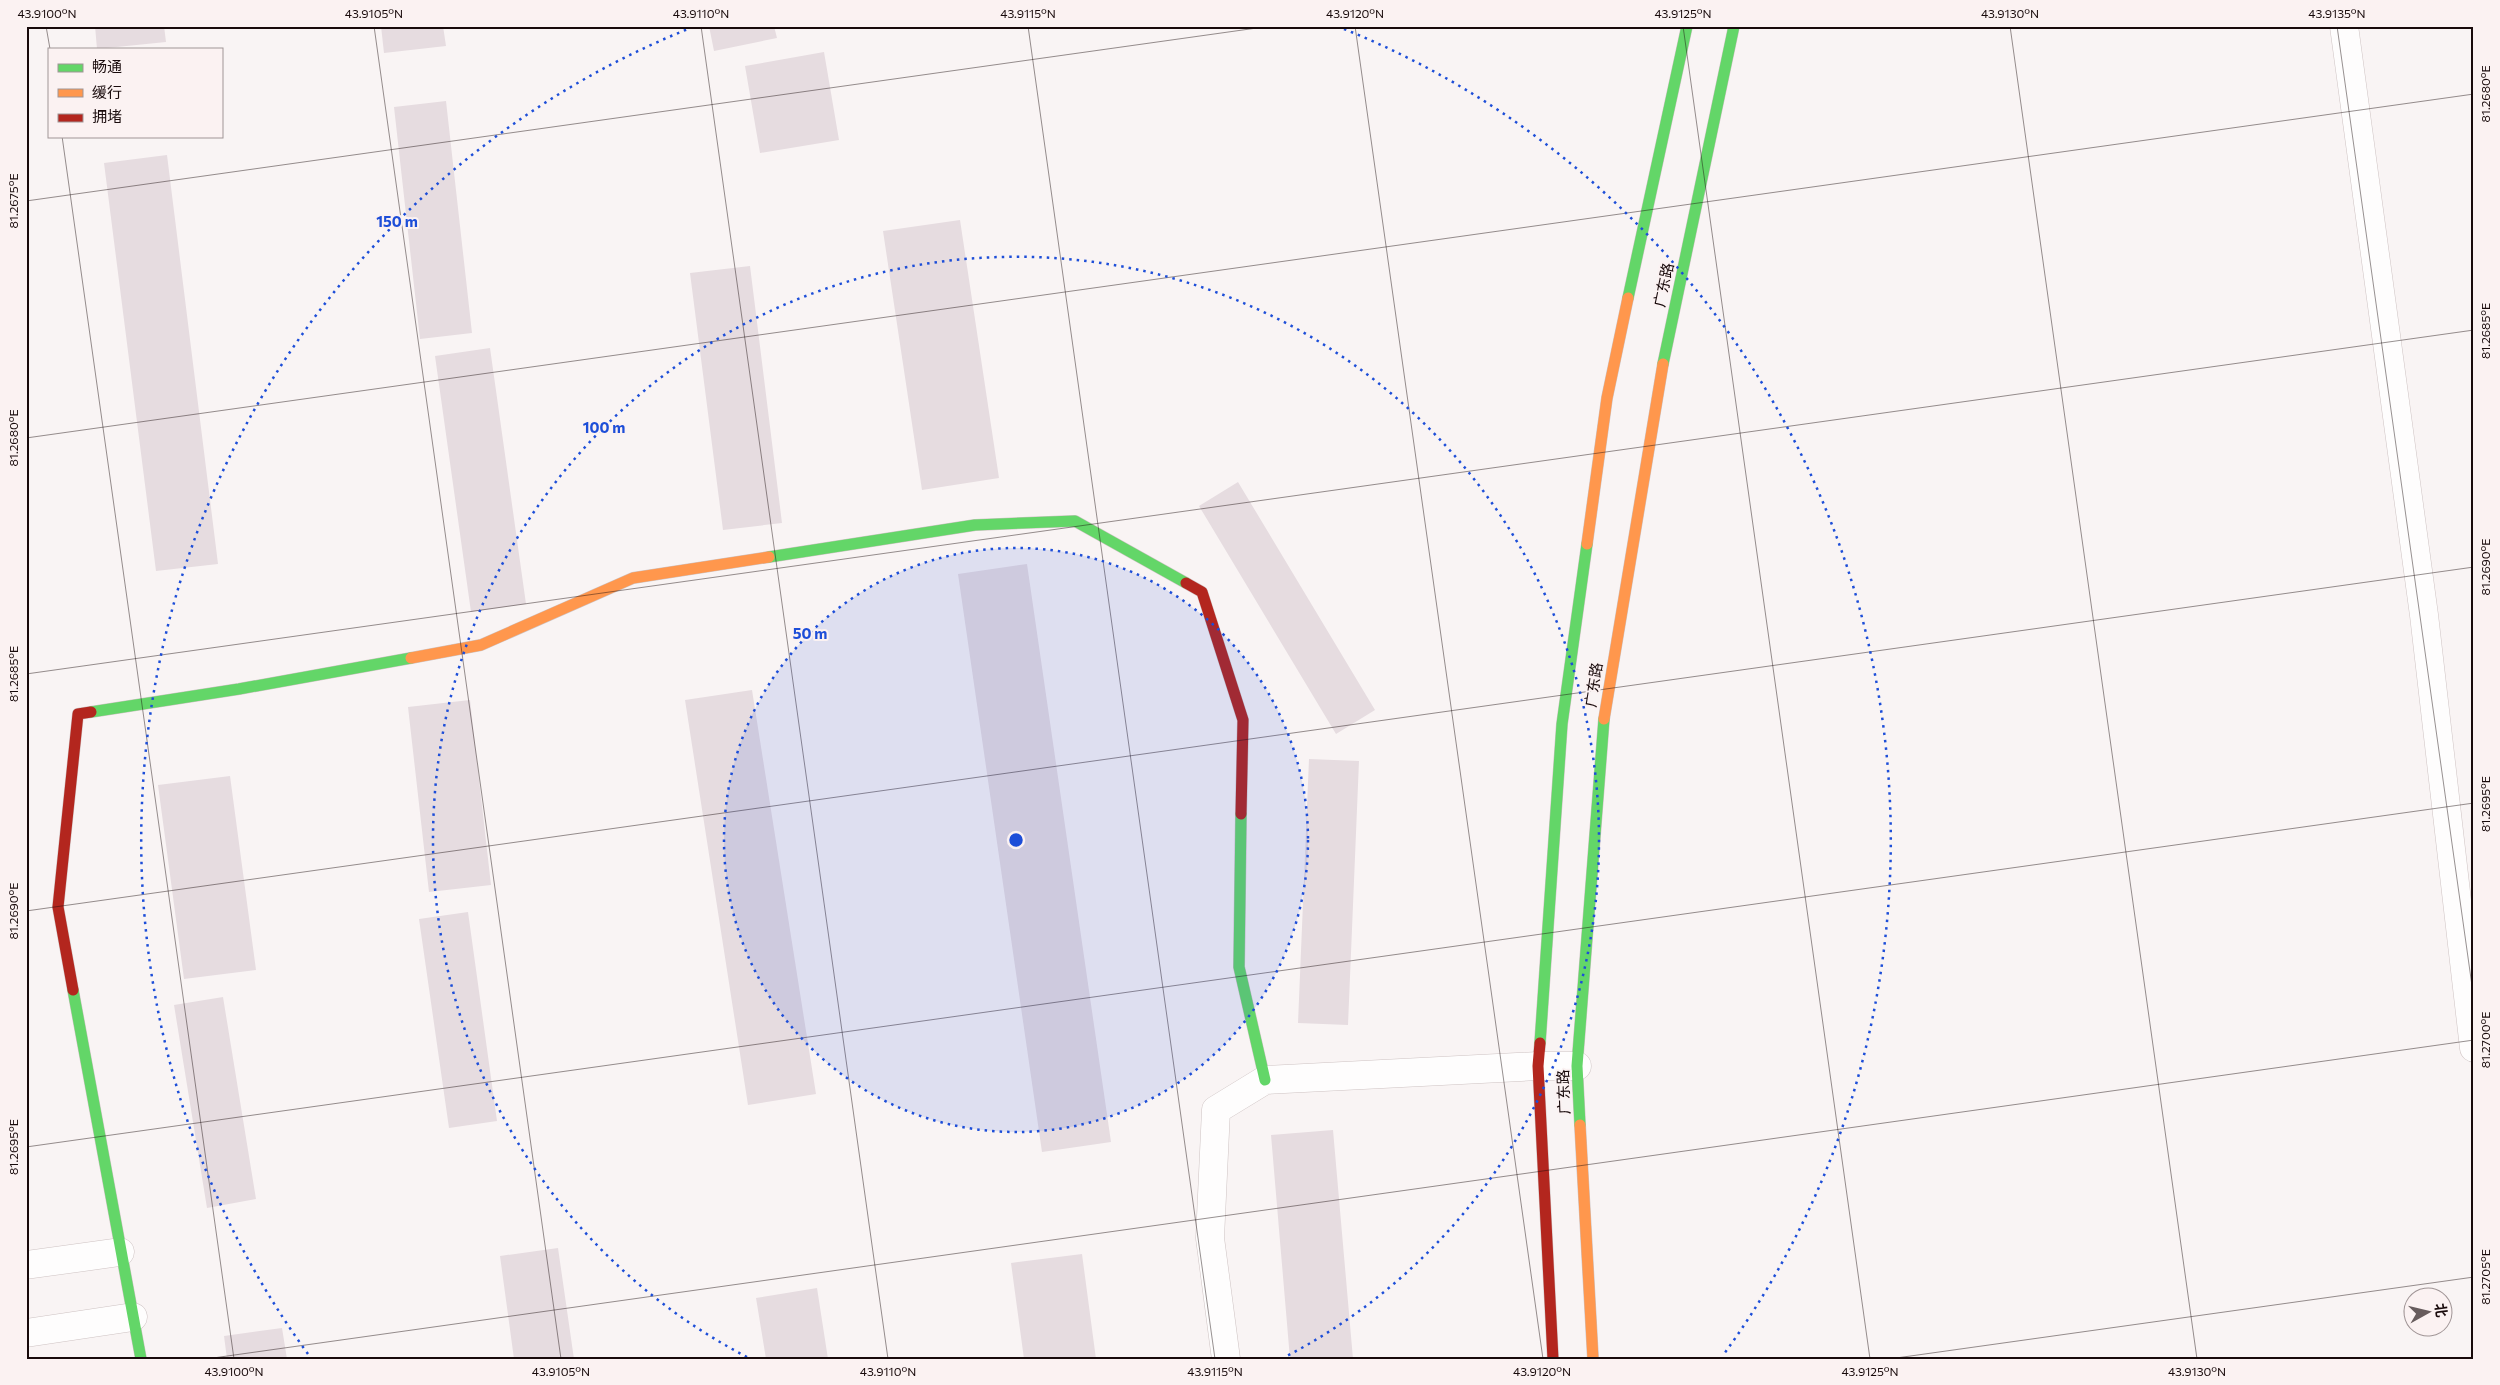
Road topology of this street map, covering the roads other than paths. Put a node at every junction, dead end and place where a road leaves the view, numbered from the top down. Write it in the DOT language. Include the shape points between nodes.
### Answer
graph roads {
  1 [pos="1687,26"];
  2 [pos="1734,26"];
  3 [pos="2344,26"];
  4 [pos="2474,1048"];
  5 [pos="1538,1066"];
  6 [pos="1577,1066"];
  7 [pos="1265,1080"];
  8 [pos="120,1252"];
  9 [pos="26,1265"];
  10 [pos="133,1317"];
  11 [pos="26,1333"];
  12 [pos="141,1359"];
  13 [pos="1226,1359"];
  14 [pos="1553,1359"];
  15 [pos="1593,1359"];
  1 -- 5 [label="street, 广东路" via="1607,398 1562,724"];
  2 -- 6 [label="street, 广东路" via="1657,392 1602,733"];
  3 -- 4 [label="street" via="2424,616"];
  5 -- 6 [label="street"];
  5 -- 7 [label="street"];
  5 -- 14 [label="street, 广东路"];
  6 -- 15 [label="street, 广东路"];
  7 -- 8 [label="street" via="1240,967 1243,720 1202,592 1075,521 975,525 633,578 481,645 239,689 78,714 58,907"];
  7 -- 13 [label="street" via="1216,1110 1210,1238"];
  8 -- 9 [label="street"];
  8 -- 10 [label="street"];
  10 -- 11 [label="street"];
  10 -- 12 [label="street"];
}
